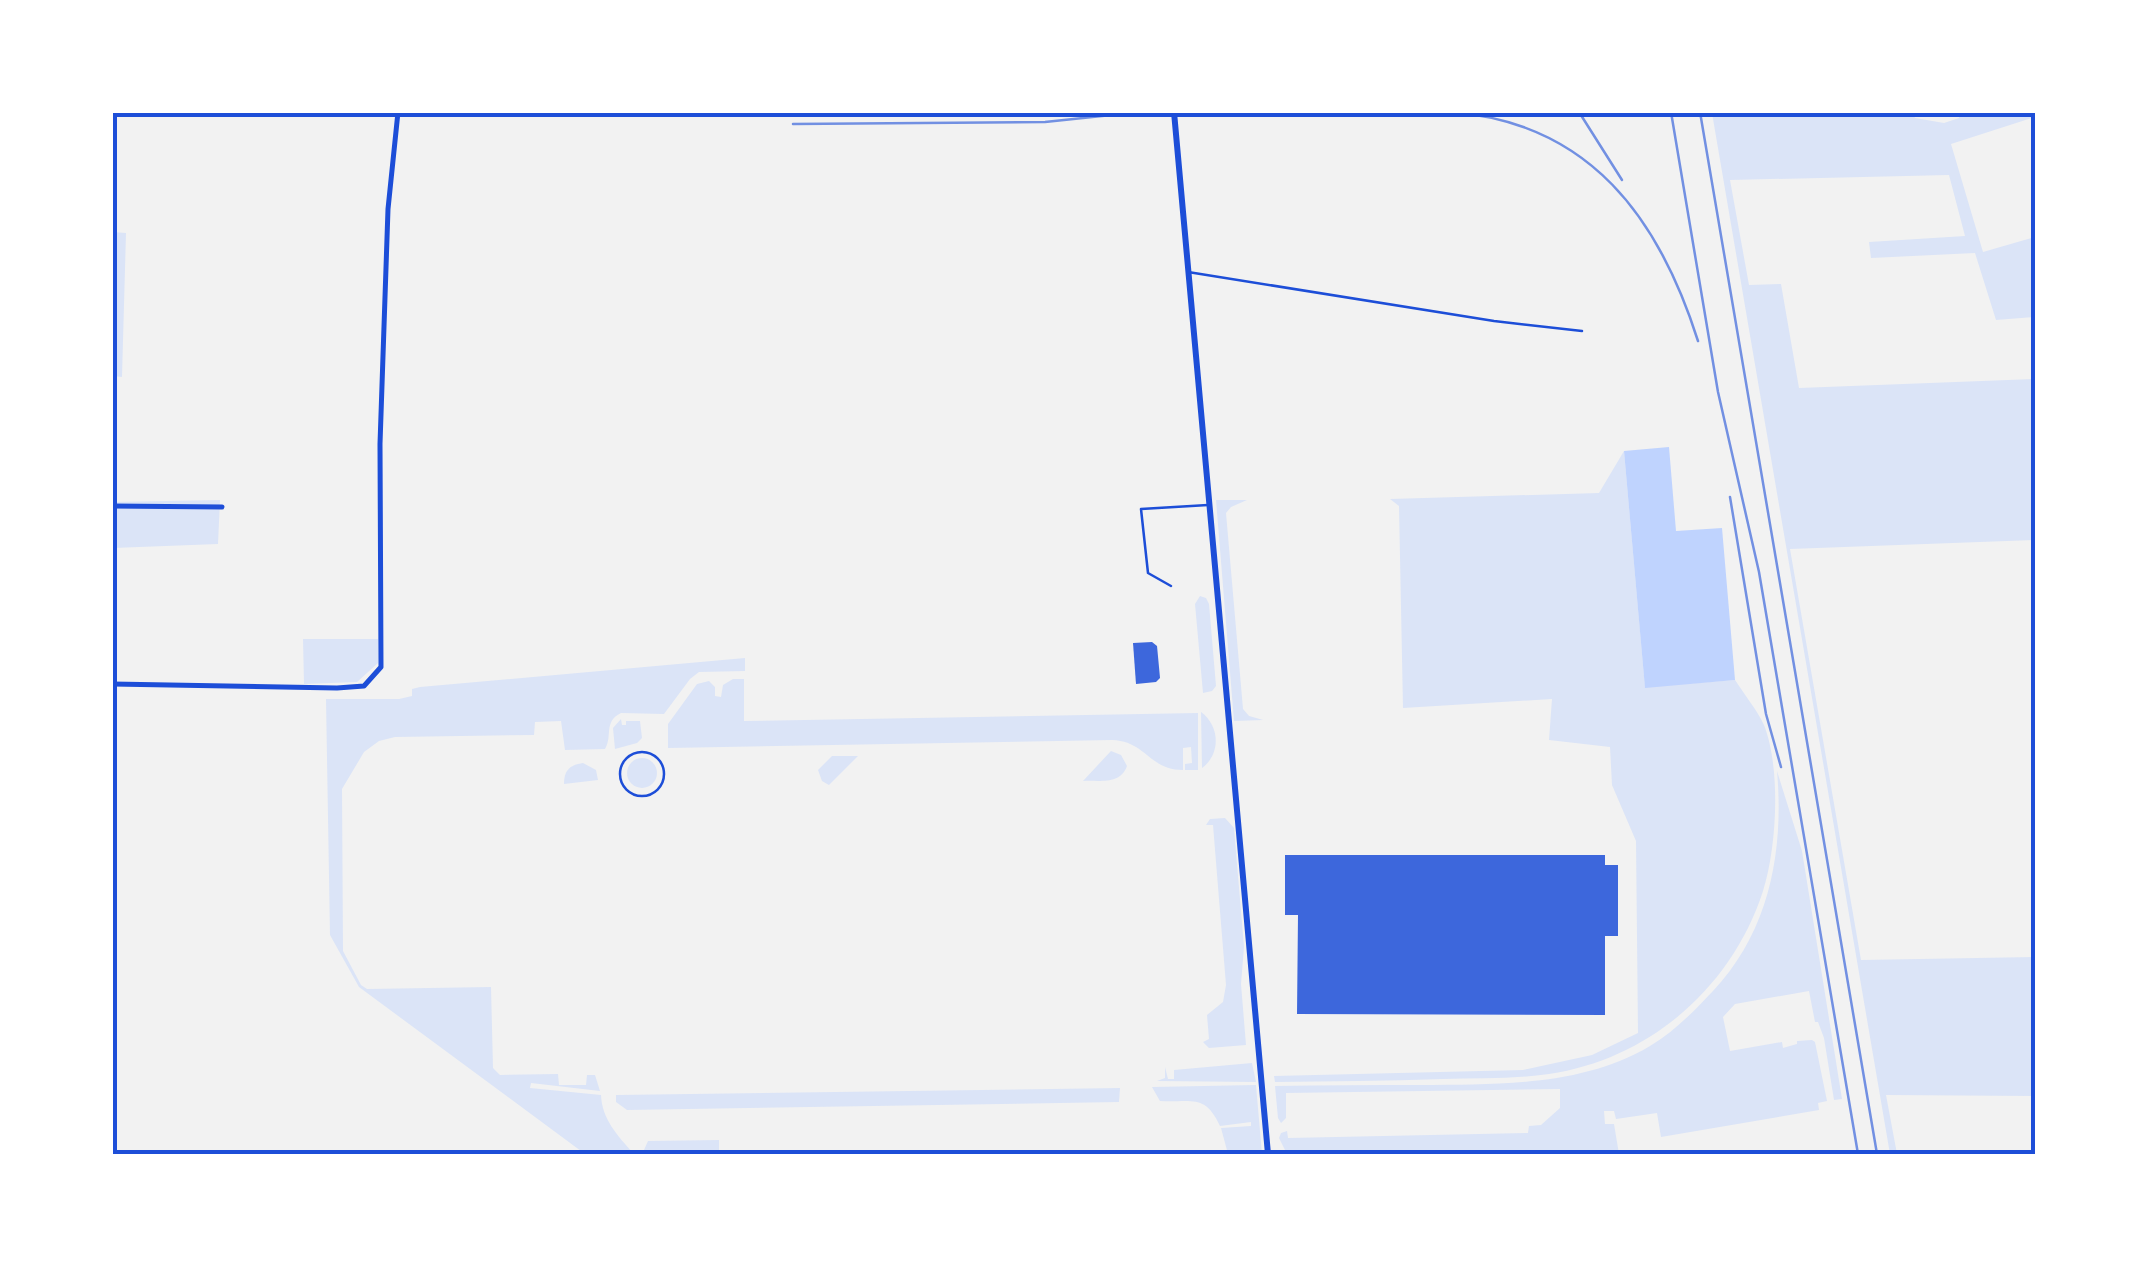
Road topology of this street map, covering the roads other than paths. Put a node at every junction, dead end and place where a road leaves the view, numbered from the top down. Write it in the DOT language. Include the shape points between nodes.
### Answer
graph roads {
  1 [pos="398,112"];
  2 [pos="1174,112"];
  3 [pos="1188,272"];
  4 [pos="1582,331"];
  5 [pos="1208,505"];
  6 [pos="112,506"];
  7 [pos="222,507"];
  8 [pos="1171,586"];
  9 [pos="112,684"];
  10 [pos="624,761"];
  11 [pos="1268,1154"];
  1 -- 9 [label="street" via="380,427 381,667 364,686 337,688"];
  2 -- 3 [label="street"];
  3 -- 4 [label="lane"];
  3 -- 5 [label="street"];
  5 -- 8 [label="lane" via="1141,509 1148,573"];
  5 -- 11 [label="street"];
  6 -- 7 [label="street"];
  10 -- 10 [label="lane" via="620,776 632,794 646,796 663,783 662,762 650,753 636,752"];
}
